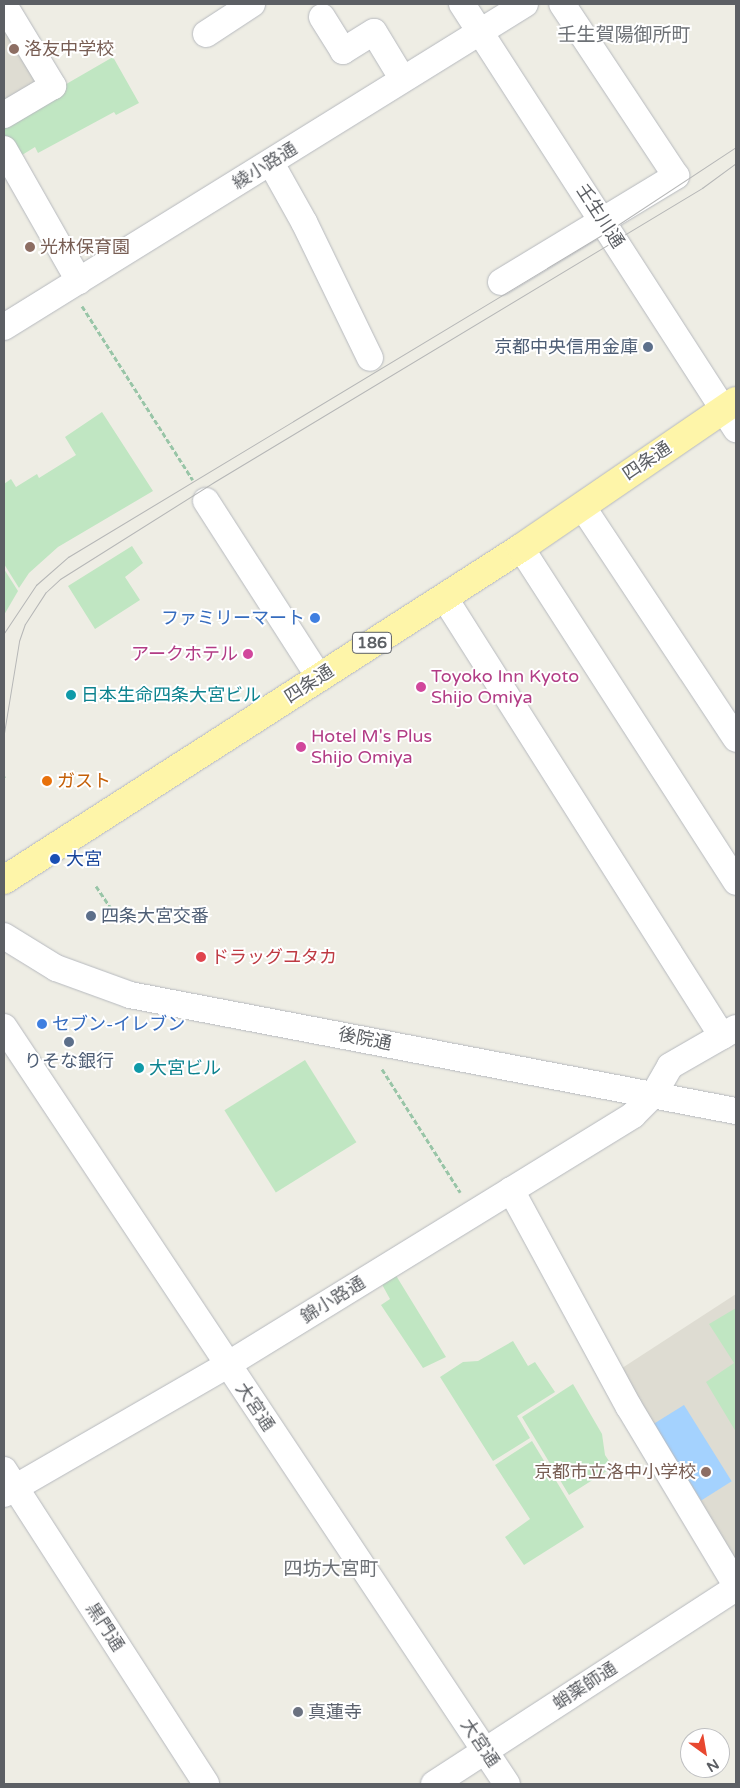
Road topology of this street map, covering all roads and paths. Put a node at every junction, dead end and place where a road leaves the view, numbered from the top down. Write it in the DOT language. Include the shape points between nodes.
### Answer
graph roads {
  1 [pos="252,4"];
  2 [pos="462,4"];
  3 [pos="525,4"];
  4 [pos="562,4"];
  5 [pos="4,5"];
  6 [pos="322,17"];
  7 [pos="479,30"];
  8 [pos="206,34"];
  9 [pos="402,78"];
  10 [pos="4,115"];
  11 [pos="4,149"];
  12 [pos="271,163"];
  13 [pos="604,221"];
  14 [pos="501,282"];
  15 [pos="74,284"];
  16 [pos="4,327"];
  17 [pos="370,358"];
  18 [pos="732,413"];
  19 [pos="206,501"];
  20 [pos="582,506"];
  21 [pos="522,548"];
  22 [pos="444,597"];
  23 [pos="319,677"];
  24 [pos="736,739"];
  25 [pos="4,880"];
  26 [pos="736,882"];
  27 [pos="96,886"];
  28 [pos="113,912"];
  29 [pos="4,936"];
  30 [pos="4,1028"];
  31 [pos="729,1032"];
  32 [pos="382,1068"];
  33 [pos="654,1094"];
  34 [pos="736,1111"];
  35 [pos="511,1190"];
  36 [pos="473,1213"];
  37 [pos="227,1365"];
  38 [pos="7,1484"];
  39 [pos="736,1587"];
  40 [pos="486,1751"];
  41 [pos="206,1784"];
  42 [pos="434,1784"];
  43 [pos="507,1784"];
  1 -- 8 [label="street"];
  2 -- 7 [label="street, 壬生川通"];
  3 -- 7 [label="street, 綾小路通"];
  4 -- 13 [label="street" via="676,176"];
  5 -- 10 [label="street" via="53,86"];
  6 -- 9 [label="street" via="343,51 374,32"];
  7 -- 9 [label="street, 綾小路通"];
  7 -- 13 [label="street, 壬生川通"];
  9 -- 12 [label="street, 綾小路通"];
  11 -- 15 [label="street"];
  12 -- 15 [label="street, 綾小路通"];
  12 -- 17 [label="street" via="304,222"];
  13 -- 14 [label="street"];
  13 -- 18 [label="street, 壬生川通"];
  15 -- 16 [label="street, 綾小路通"];
  15 -- 19 [label="path"];
  18 -- 20 [label="main road, 四条通 / 186"];
  19 -- 23 [label="street"];
  20 -- 21 [label="main road, 四条通 / 186"];
  20 -- 24 [label="street"];
  21 -- 22 [label="main road, 四条通 / 186"];
  21 -- 26 [label="street"];
  22 -- 23 [label="main road, 四条通 / 186"];
  22 -- 31 [label="street"];
  23 -- 25 [label="main road, 四条通 / 186"];
  27 -- 28 [label="path"];
  29 -- 33 [label="street, 後院通" via="56,968 130,995"];
  30 -- 37 [label="street, 大宮通"];
  31 -- 33 [label="street, 錦小路通" via="670,1066"];
  32 -- 36 [label="path"];
  33 -- 34 [label="street, 後院通"];
  33 -- 35 [label="street, 錦小路通" via="633,1115"];
  35 -- 36 [label="street, 錦小路通"];
  35 -- 39 [label="street" via="629,1407"];
  36 -- 37 [label="street, 錦小路通"];
  37 -- 38 [label="street, 錦小路通"];
  37 -- 40 [label="street, 大宮通"];
  38 -- 41 [label="street, 黒門通"];
  39 -- 40 [label="street, 蛸薬師通"];
  40 -- 42 [label="street, 蛸薬師通"];
  40 -- 43 [label="street, 大宮通"];
}
